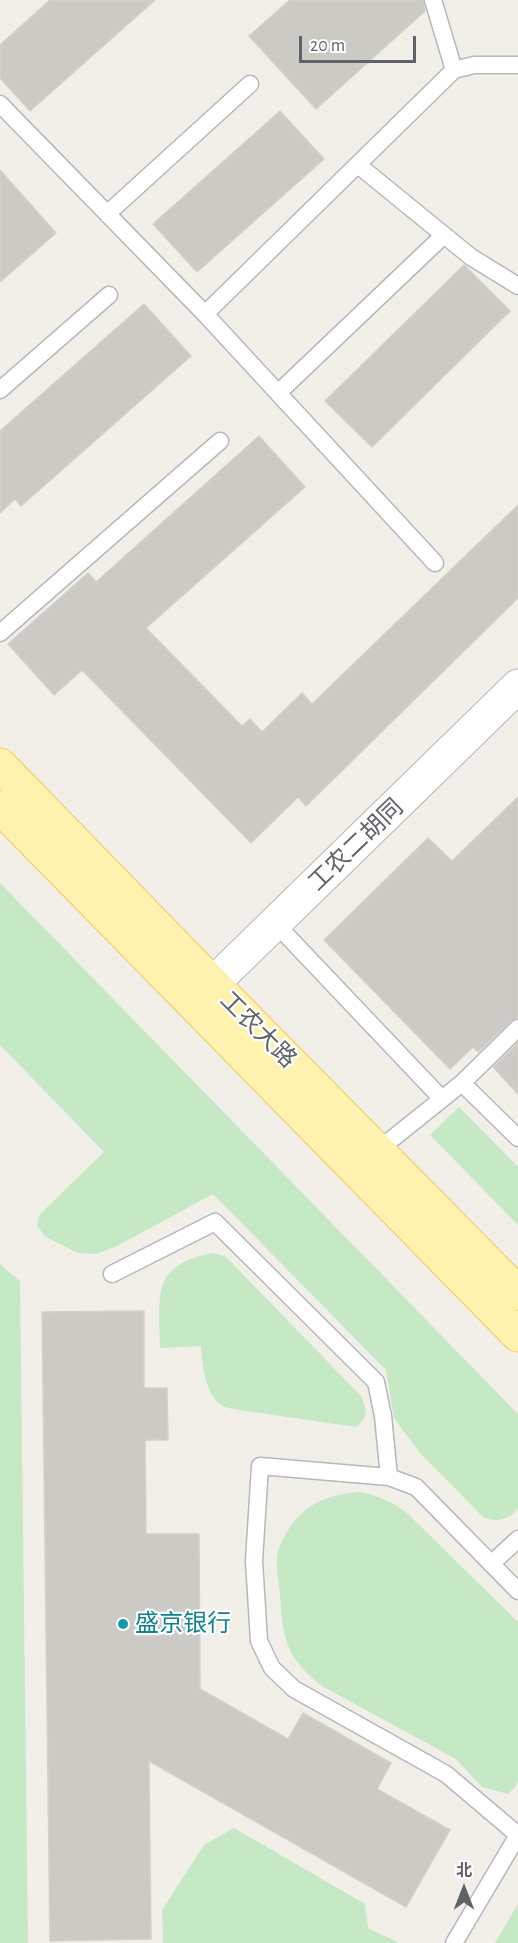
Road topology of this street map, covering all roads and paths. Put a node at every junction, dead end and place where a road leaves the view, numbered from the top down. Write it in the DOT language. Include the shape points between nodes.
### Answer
graph roads {
  1 [pos="433,0"];
  2 [pos="518,64"];
  3 [pos="454,70"];
  4 [pos="250,84"];
  5 [pos="0,104"];
  6 [pos="358,165"];
  7 [pos="107,214"];
  8 [pos="444,235"];
  9 [pos="518,286"];
  10 [pos="109,295"];
  11 [pos="205,314"];
  12 [pos="0,390"];
  13 [pos="278,393"];
  14 [pos="220,441"];
  15 [pos="435,563"];
  16 [pos="0,633"];
  17 [pos="518,686"];
  18 [pos="0,765"];
  19 [pos="0,807"];
  20 [pos="275,923"];
  21 [pos="203,994"];
  22 [pos="518,1028"];
  23 [pos="462,1083"];
  24 [pos="442,1099"];
  25 [pos="518,1138"];
  26 [pos="377,1151"];
  27 [pos="112,1274"];
  28 [pos="518,1293"];
  29 [pos="518,1335"];
  30 [pos="389,1478"];
  31 [pos="518,1539"];
  32 [pos="491,1564"];
  33 [pos="518,1591"];
  34 [pos="518,1835"];
  35 [pos="454,1943"];
  1 -- 3 [label="lane"];
  2 -- 3 [label="lane" via="474,65"];
  3 -- 6 [label="lane"];
  4 -- 7 [label="lane"];
  5 -- 7 [label="lane"];
  6 -- 8 [label="lane"];
  6 -- 11 [label="lane"];
  7 -- 11 [label="lane"];
  8 -- 9 [label="lane" via="471,258"];
  8 -- 13 [label="lane"];
  10 -- 12 [label="lane"];
  11 -- 13 [label="lane"];
  13 -- 15 [label="lane"];
  14 -- 16 [label="lane"];
  17 -- 20 [label="street, 工农二胡同"];
  18 -- 21 [label="main road, 工农大路"];
  19 -- 21 [label="main road, 工农大路"];
  20 -- 21 [label="street, 工农二胡同"];
  20 -- 24 [label="lane"];
  21 -- 26 [label="main road, 工农大路"];
  21 -- 29 [label="main road, 工农大路"];
  22 -- 23 [label="lane"];
  23 -- 24 [label="lane"];
  23 -- 25 [label="lane"];
  24 -- 26 [label="lane"];
  26 -- 28 [label="main road, 工农大路"];
  27 -- 30 [label="lane" via="215,1222 376,1382"];
  30 -- 32 [label="lane" via="416,1487"];
  30 -- 34 [label="lane" via="260,1466 255,1561 259,1641 272,1668 294,1689 446,1774"];
  31 -- 32 [label="lane"];
  32 -- 33 [label="lane"];
  34 -- 35 [label="lane"];
}
